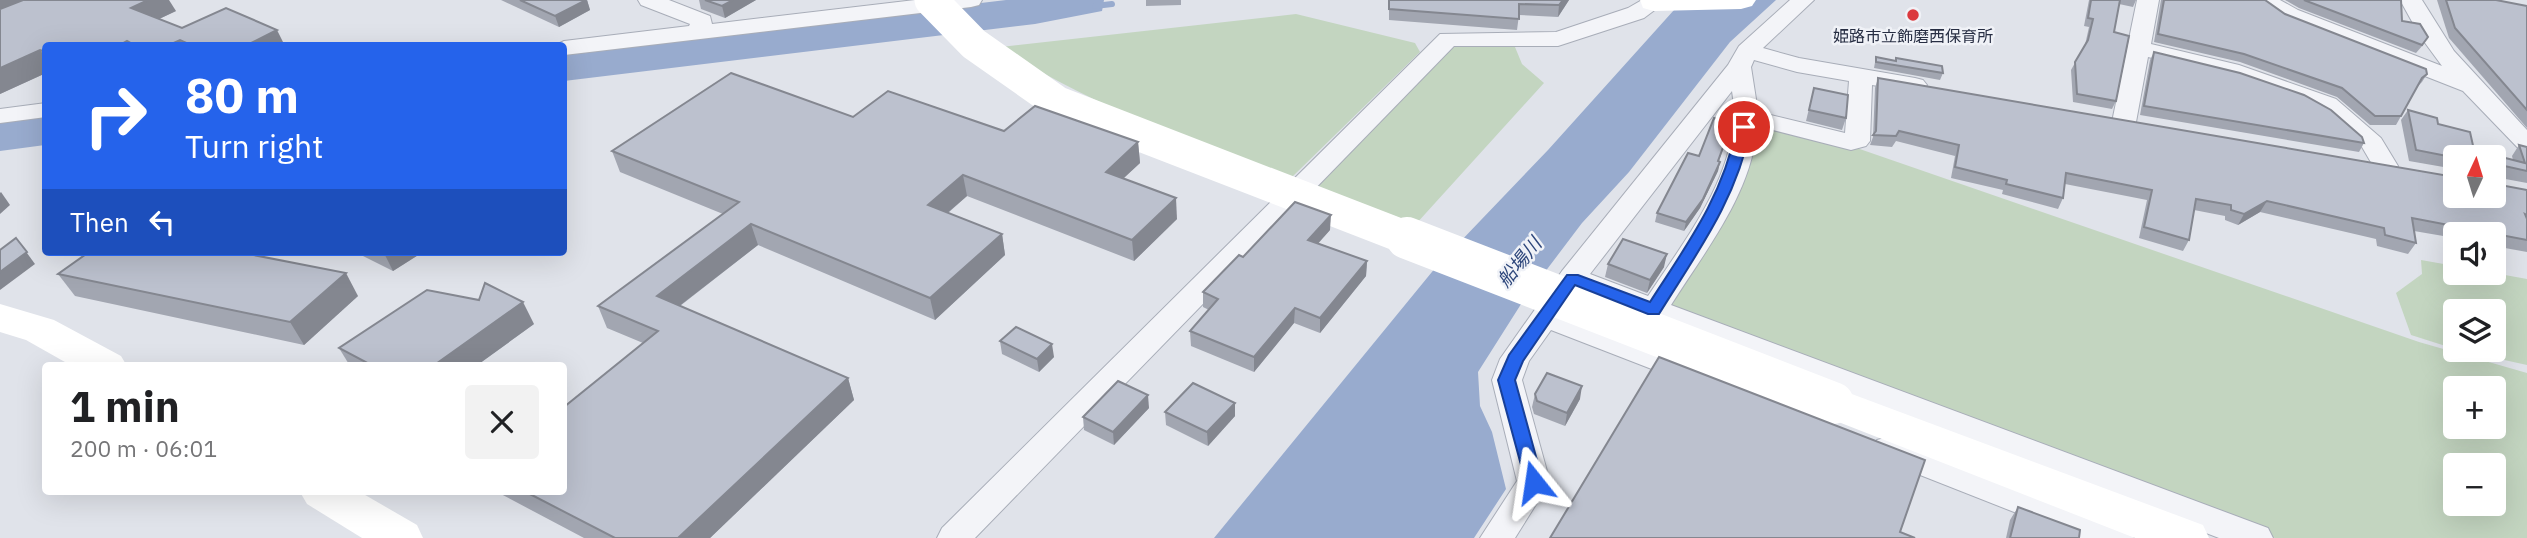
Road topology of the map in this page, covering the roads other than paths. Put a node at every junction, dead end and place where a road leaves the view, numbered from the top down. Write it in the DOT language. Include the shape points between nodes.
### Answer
graph roads {
  1 [pos="649,0"];
  2 [pos="971,0"];
  3 [pos="1741,0"];
  4 [pos="1803,0"];
  5 [pos="2148,0"];
  6 [pos="2264,0"];
  7 [pos="2411,0"];
  8 [pos="1656,1"];
  9 [pos="912,3"];
  10 [pos="698,33"];
  11 [pos="567,48"];
  12 [pos="2138,48"];
  13 [pos="1743,59"];
  14 [pos="1861,76"];
  15 [pos="2471,86"];
  16 [pos="1934,89"];
  17 [pos="42,111"];
  18 [pos="0,116"];
  19 [pos="1745,116"];
  20 [pos="2099,117"];
  21 [pos="2124,122"];
  22 [pos="2150,126"];
  23 [pos="2527,143"];
  24 [pos="2359,162"];
  25 [pos="1572,278"];
  26 [pos="1653,310"];
  27 [pos="1545,316"];
  28 [pos="0,318"];
  29 [pos="99,362"];
  30 [pos="328,495"];
  31 [pos="400,538"];
  32 [pos="954,538"];
  33 [pos="1497,538"];
  34 [pos="2117,538"];
  35 [pos="2186,538"];
  36 [pos="2256,538"];
  1 -- 10 [label="street" via="702,21"];
  2 -- 9 [label="street"];
  3 -- 8 [label="street"];
  4 -- 13 [label="street"];
  5 -- 12 [label="street"];
  6 -- 15 [label="street" via="2290,15"];
  7 -- 15 [label="street" via="2417,16"];
  8 -- 32 [label="street" via="1636,13 1558,39 1448,39"];
  9 -- 10 [label="street"];
  9 -- 35 [label="street, bridge" via="1058,103"];
  10 -- 11 [label="street"];
  12 -- 21 [label="street"];
  12 -- 24 [label="street" via="2231,70 2327,104 2397,168"];
  13 -- 14 [label="street"];
  13 -- 19 [label="street"];
  13 -- 25 [label="street"];
  14 -- 16 [label="street"];
  14 -- 19 [label="street" via="1857,141"];
  15 -- 23 [label="street"];
  17 -- 18 [label="street"];
  19 -- 26 [label="street" via="1737,163 1718,208"];
  20 -- 21 [label="street"];
  21 -- 22 [label="street"];
  25 -- 26 [label="street"];
  25 -- 27 [label="street"];
  26 -- 36 [label="street"];
  27 -- 33 [label="street" via="1515,359 1507,380 1534,482"];
  27 -- 34 [label="street"];
  28 -- 29 [label="street" via="40,330"];
  30 -- 31 [label="street"];
}
